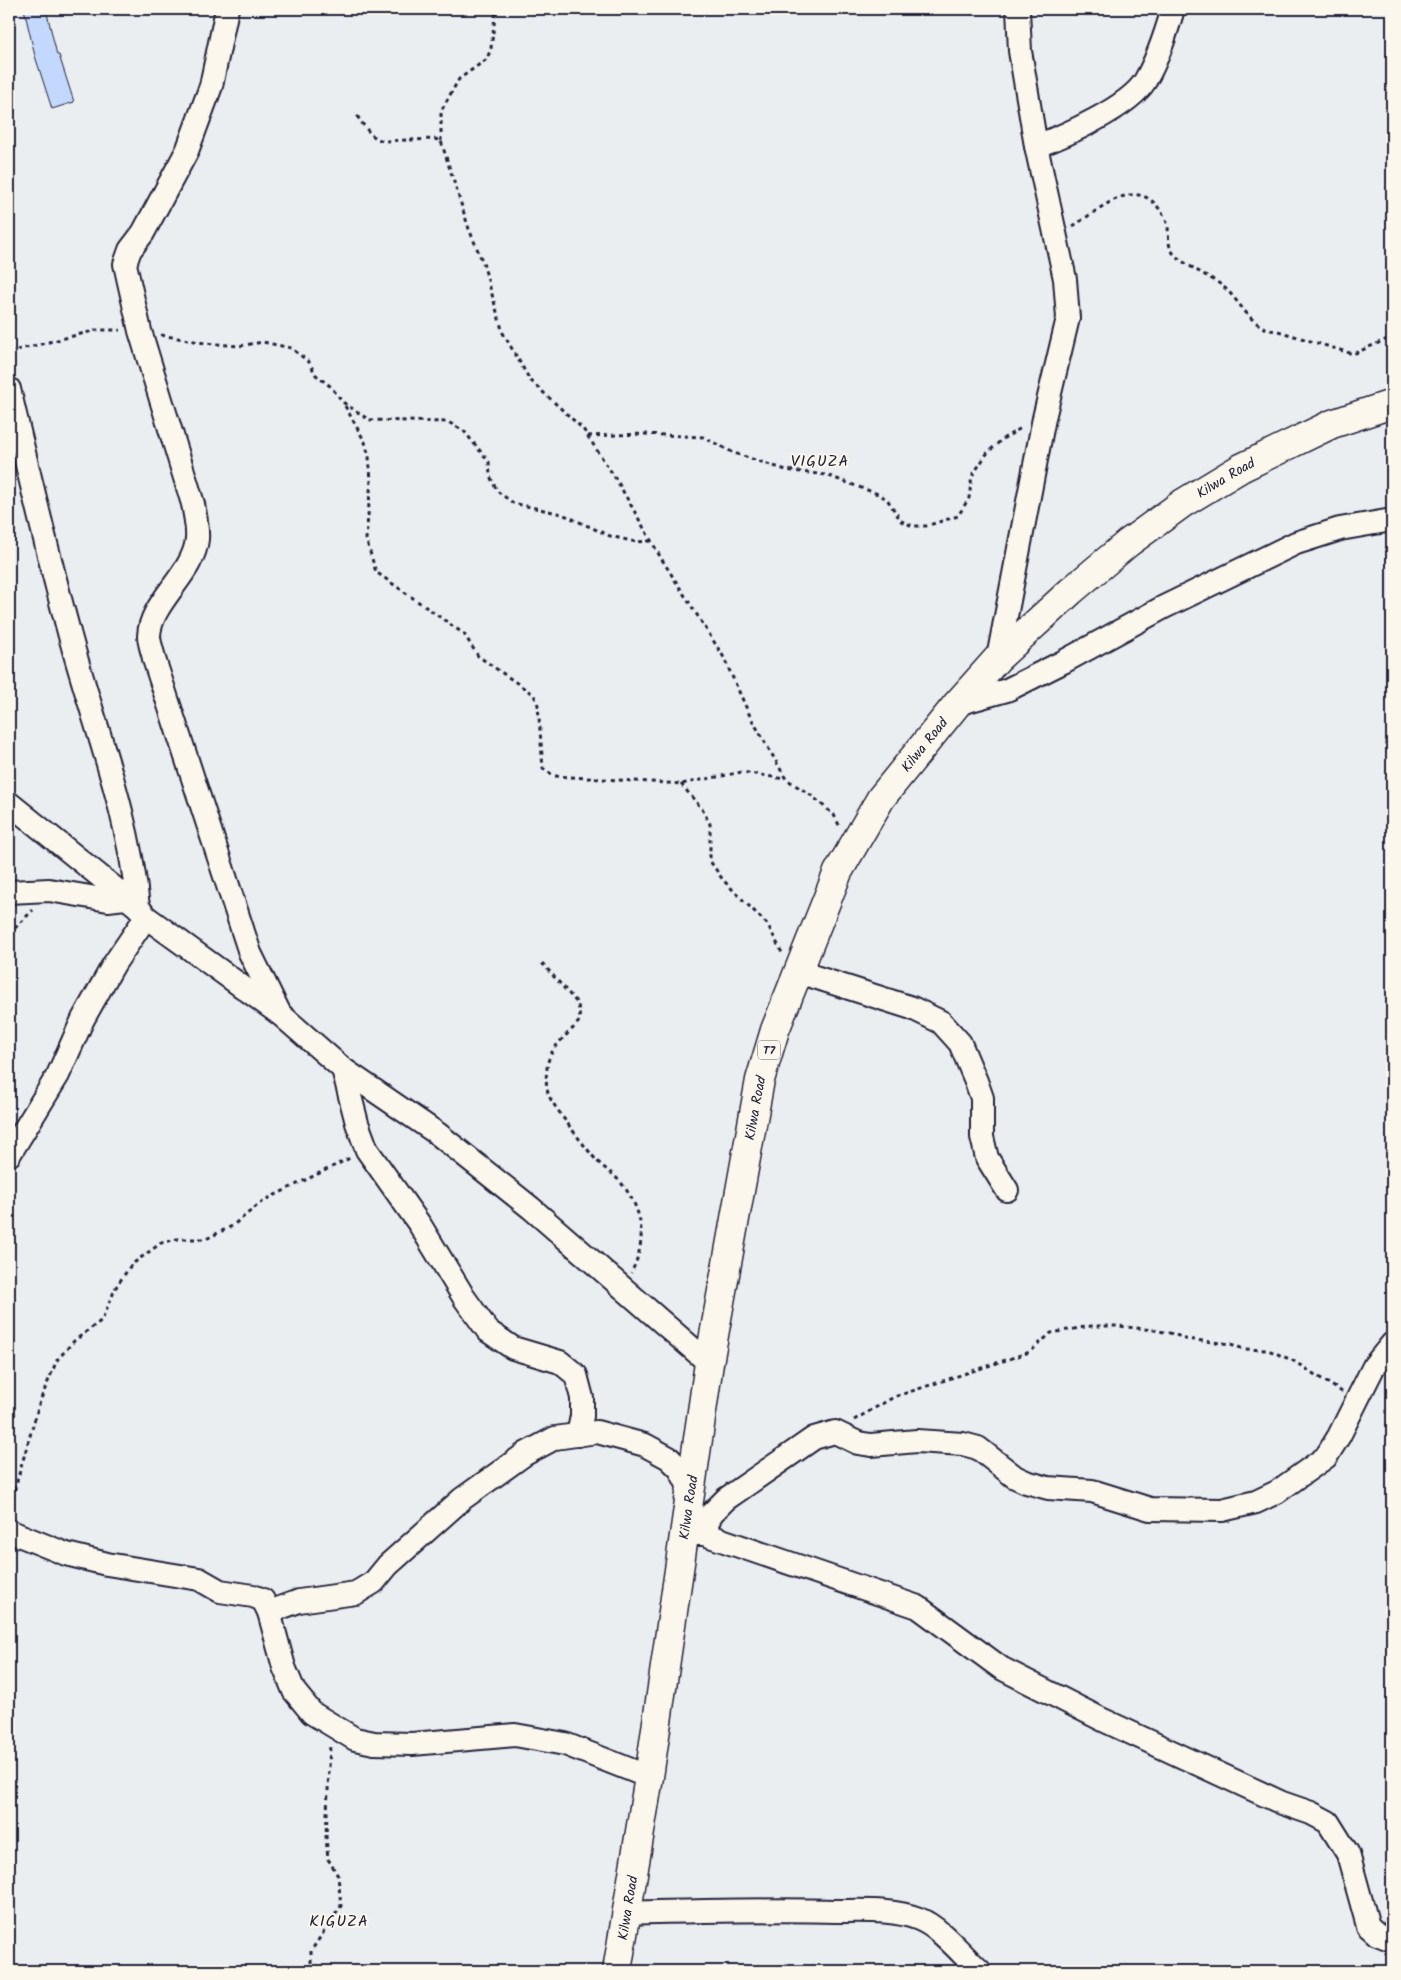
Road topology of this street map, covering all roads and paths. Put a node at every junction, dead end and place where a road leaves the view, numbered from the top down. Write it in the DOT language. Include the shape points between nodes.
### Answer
graph roads {
  1 [pos="226,9"];
  2 [pos="496,9"];
  3 [pos="1018,9"];
  4 [pos="1173,9"];
  5 [pos="357,116"];
  6 [pos="441,141"];
  7 [pos="1036,146"];
  8 [pos="1055,238"];
  9 [pos="140,331"];
  10 [pos="1392,337"];
  11 [pos="9,352"];
  12 [pos="9,389"];
  13 [pos="344,403"];
  14 [pos="1392,404"];
  15 [pos="1044,418"];
  16 [pos="588,436"];
  17 [pos="1392,520"];
  18 [pos="652,541"];
  19 [pos="998,658"];
  20 [pos="957,704"];
  21 [pos="786,779"];
  22 [pos="682,784"];
  23 [pos="9,803"];
  24 [pos="851,850"];
  25 [pos="49,890"];
  26 [pos="9,892"];
  27 [pos="137,908"];
  28 [pos="9,934"];
  29 [pos="542,963"];
  30 [pos="799,972"];
  31 [pos="280,1014"];
  32 [pos="343,1069"];
  33 [pos="367,1150"];
  34 [pos="9,1155"];
  35 [pos="1007,1190"];
  36 [pos="623,1289"];
  37 [pos="1392,1344"];
  38 [pos="709,1363"];
  39 [pos="1356,1402"];
  40 [pos="835,1432"];
  41 [pos="578,1435"];
  42 [pos="690,1489"];
  43 [pos="9,1525"];
  44 [pos="694,1534"];
  45 [pos="269,1612"];
  46 [pos="328,1724"];
  47 [pos="649,1777"];
  48 [pos="626,1913"];
  49 [pos="1392,1940"];
  50 [pos="311,1971"];
  51 [pos="617,1971"];
  52 [pos="980,1971"];
  1 -- 9 [label="street" via="211,86 187,150 125,264"];
  2 -- 6 [label="path" via="491,48 486,59 459,79 441,111"];
  3 -- 7 [label="street" via="1020,51"];
  4 -- 7 [label="street" via="1152,66 1137,91 1096,120"];
  5 -- 6 [label="path" via="372,135 384,141"];
  6 -- 16 [label="path" via="483,262 503,333 530,380"];
  7 -- 8 [label="street"];
  8 -- 10 [label="path" via="1115,200 1127,194 1141,194 1157,205 1167,222 1170,246 1177,257 1226,289 1266,331 1278,331 1353,354"];
  8 -- 15 [label="street" via="1065,280 1068,318"];
  9 -- 11 [label="path" via="98,330"];
  9 -- 13 [label="path" via="205,343 238,346 263,342 291,348 309,362 316,375"];
  9 -- 31 [label="street" via="193,504 197,527 197,541 184,571 162,605 149,636 250,953"];
  12 -- 27 [label="street" via="75,652 124,818 134,862"];
  13 -- 18 [label="path" via="369,420 448,422 464,431 474,443 489,462 490,476 497,491 513,503 562,514 610,536 636,542"];
  13 -- 22 [label="path" via="365,442 369,457 371,480 366,539 376,572 464,634 478,656 534,695 538,705 543,768 554,776"];
  14 -- 19 [label="highway, Kilwa Road / T7" via="1316,432 1241,468 1183,503 1085,579"];
  15 -- 16 [label="path" via="1004,438 988,452 972,476 969,498 958,516 926,526 913,526 901,521 887,499 860,486 826,476 786,470 734,453 702,437"];
  15 -- 19 [label="street"];
  16 -- 18 [label="path"];
  17 -- 20 [label="street" via="1340,529 1296,543 1164,607 1007,690"];
  18 -- 21 [label="path" via="723,656 750,716"];
  19 -- 20 [label="highway, Kilwa Road / T7"];
  20 -- 24 [label="highway, Kilwa Road / T7" via="881,798"];
  21 -- 22 [label="path" via="742,772"];
  21 -- 24 [label="path" via="834,815"];
  22 -- 30 [label="path" via="710,824 710,861 723,880 768,926 779,950"];
  23 -- 27 [label="street"];
  24 -- 30 [label="highway, Kilwa Road / T7" via="838,872"];
  25 -- 26 [label="street"];
  25 -- 27 [label="street"];
  25 -- 28 [label="path" via="30,915"];
  27 -- 31 [label="street"];
  27 -- 34 [label="street" via="58,1076"];
  29 -- 36 [label="path" via="578,1004 580,1020 561,1038 549,1060 546,1078 549,1096 596,1160 622,1183 638,1208 642,1246"];
  30 -- 35 [label="street" via="912,1008 941,1022 960,1043 976,1082 982,1098 982,1137 987,1158"];
  30 -- 38 [label="highway, Kilwa Road / T7" via="775,1030 760,1080"];
  31 -- 32 [label="street"];
  32 -- 33 [label="street"];
  32 -- 36 [label="street" via="438,1134 531,1208"];
  33 -- 41 [label="street" via="488,1331 513,1348 560,1362 576,1375 582,1398"];
  33 -- 43 [label="path" via="263,1201 232,1226 206,1239 177,1239 161,1243 131,1265 116,1287 102,1320 57,1360 40,1401 13,1494"];
  36 -- 38 [label="street"];
  37 -- 39 [label="street" via="1374,1366"];
  38 -- 42 [label="highway, Kilwa Road / T7"];
  39 -- 40 [label="path" via="1292,1360 1268,1350 1185,1339 1154,1330 1091,1326 1051,1333 1030,1352 894,1397"];
  39 -- 40 [label="street" via="1326,1457 1277,1492 1256,1502 1222,1510 1150,1509 1092,1491 1048,1488 1015,1477 978,1448 963,1444 917,1441 871,1445 858,1443"];
  40 -- 44 [label="street" via="814,1438 726,1499"];
  41 -- 42 [label="street" via="597,1432 645,1445 669,1458 680,1469"];
  41 -- 45 [label="street" via="555,1438 525,1454 462,1499 388,1565 374,1582 356,1593 299,1601"];
  42 -- 44 [label="highway, Kilwa Road / T7"];
  43 -- 45 [label="street" via="66,1554 199,1579 220,1591 253,1596 263,1600"];
  44 -- 47 [label="highway, Kilwa Road / T7"];
  44 -- 49 [label="street" via="918,1607 1001,1668 1101,1719 1328,1822 1348,1854 1368,1926"];
  45 -- 46 [label="street" via="294,1691 312,1713"];
  46 -- 47 [label="street" via="355,1740 374,1743 412,1744 515,1735 565,1744"];
  46 -- 50 [label="path" via="330,1753 326,1837 328,1859 338,1876 341,1906 311,1951"];
  47 -- 48 [label="highway, Kilwa Road / T7"];
  48 -- 51 [label="highway, Kilwa Road / T7"];
  48 -- 52 [label="street" via="810,1910 905,1915 921,1919 932,1927"];
}
